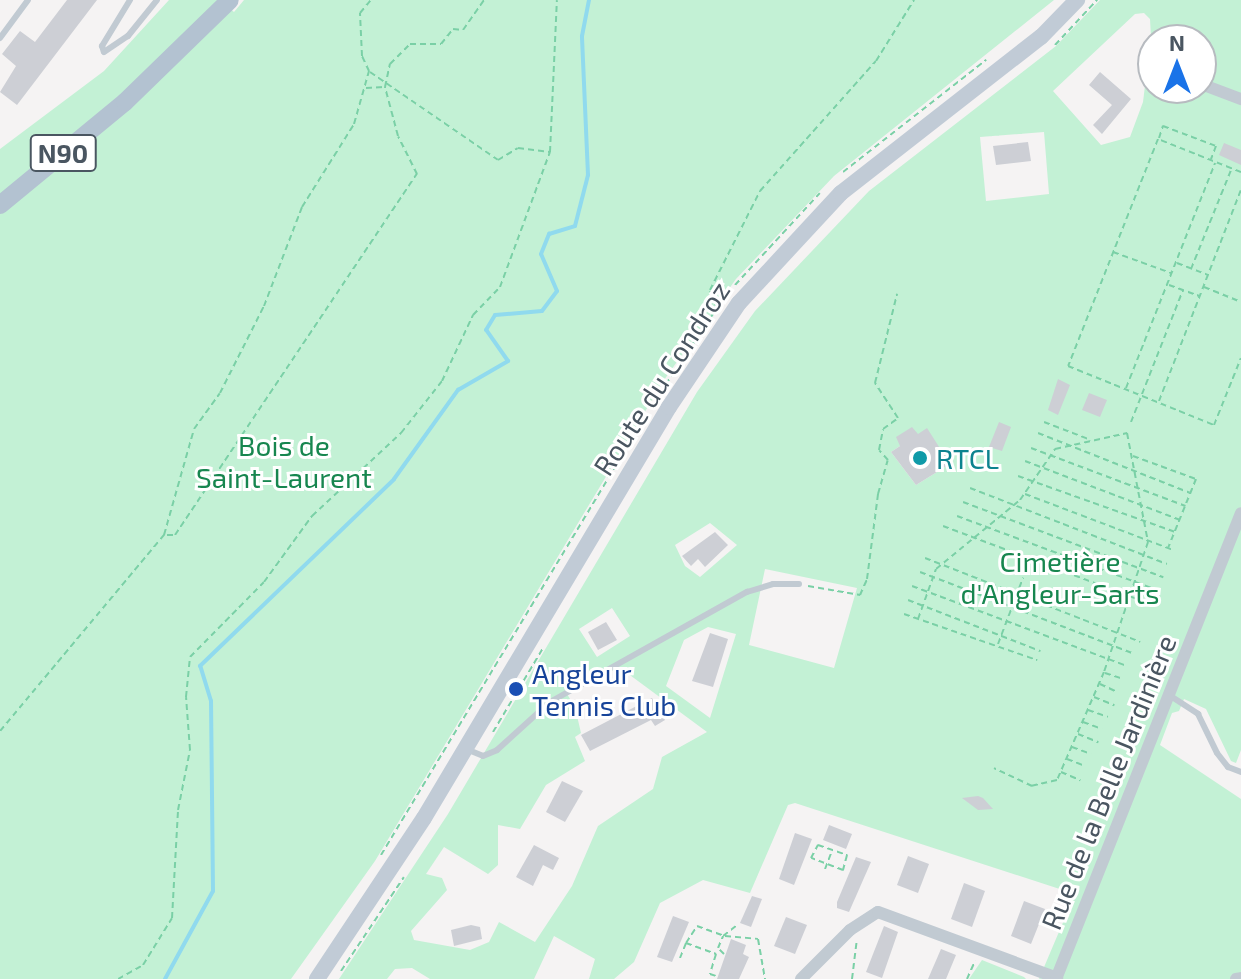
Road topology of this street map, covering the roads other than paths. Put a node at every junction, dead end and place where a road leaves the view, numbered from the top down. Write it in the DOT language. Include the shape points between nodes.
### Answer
graph roads {
  1 [pos="28,0"];
  2 [pos="130,0"];
  3 [pos="157,0"];
  4 [pos="230,0"];
  5 [pos="1077,0"];
  6 [pos="0,38"];
  7 [pos="1217,90"];
  8 [pos="1241,99"];
  9 [pos="0,205"];
  10 [pos="1241,513"];
  11 [pos="799,584"];
  12 [pos="1169,695"];
  13 [pos="458,744"];
  14 [pos="1241,772"];
  15 [pos="1056,978"];
  16 [pos="317,979"];
  17 [pos="801,979"];
  1 -- 6 [label="lane"];
  2 -- 3 [label="lane" via="102,46 104,52 128,36"];
  4 -- 9 [label="main road, N90" via="125,102"];
  5 -- 13 [label="main road, Route du Condroz" via="1041,37 841,193 729,317"];
  7 -- 8 [label="street"];
  10 -- 12 [label="street, Rue de la Belle Jardinière"];
  11 -- 13 [label="lane" via="756,589 680,629 550,702 497,750 483,756"];
  12 -- 14 [label="lane" via="1198,714 1217,753 1228,767"];
  12 -- 15 [label="street, Rue de la Belle Jardinière"];
  13 -- 16 [label="main road, Route du Condroz"];
  15 -- 17 [label="street" via="878,912 854,927"];
}
